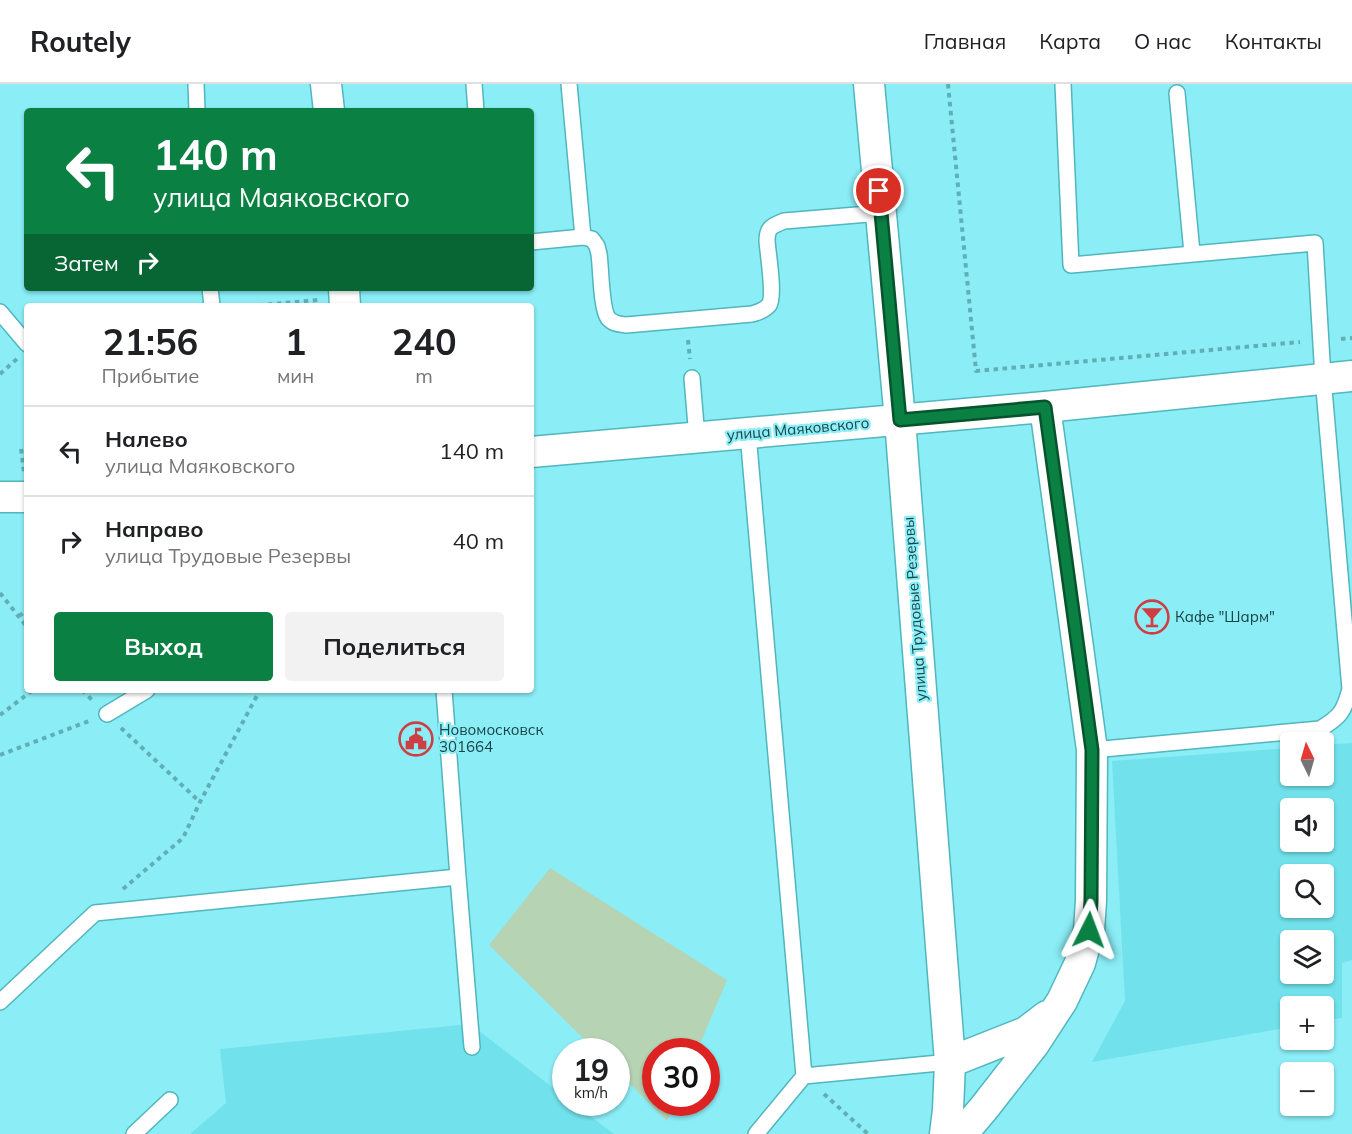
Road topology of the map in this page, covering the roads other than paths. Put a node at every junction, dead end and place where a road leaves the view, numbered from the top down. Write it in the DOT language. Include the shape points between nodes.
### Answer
graph roads {
  1 [pos="195,84"];
  2 [pos="326,84"];
  3 [pos="474,84"];
  4 [pos="569,84"];
  5 [pos="869,84"];
  6 [pos="1063,84"];
  7 [pos="1178,93"];
  8 [pos="197,108"];
  9 [pos="328,108"];
  10 [pos="476,108"];
  11 [pos="881,213"];
  12 [pos="583,237"];
  13 [pos="534,242"];
  14 [pos="1192,253"];
  15 [pos="0,312"];
  16 [pos="24,340"];
  17 [pos="1337,377"];
  18 [pos="692,378"];
  19 [pos="1045,407"];
  20 [pos="900,420"];
  21 [pos="748,434"];
  22 [pos="697,438"];
  23 [pos="534,453"];
  24 [pos="0,497"];
  25 [pos="24,497"];
  26 [pos="142,693"];
  27 [pos="444,693"];
  28 [pos="107,714"];
  29 [pos="1092,750"];
  30 [pos="458,877"];
  31 [pos="1062,1001"];
  32 [pos="0,1002"];
  33 [pos="472,1047"];
  34 [pos="950,1062"];
  35 [pos="804,1076"];
  36 [pos="170,1100"];
  37 [pos="134,1134"];
  38 [pos="756,1134"];
  39 [pos="945,1134"];
  40 [pos="962,1134"];
  1 -- 8 [label="lane"];
  2 -- 9 [label="street"];
  3 -- 10 [label="lane"];
  4 -- 12 [label="lane"];
  5 -- 11 [label="street, улица Трудовые Резервы"];
  6 -- 14 [label="lane" via="1071,265"];
  7 -- 14 [label="lane"];
  11 -- 12 [label="lane" via="784,221 772,226 767,233 771,303 764,310 626,325 614,324 607,317 597,246 592,238"];
  11 -- 20 [label="street, улица Трудовые Резервы"];
  12 -- 13 [label="lane"];
  14 -- 17 [label="lane" via="1315,243 1320,340"];
  15 -- 16 [label="lane"];
  17 -- 19 [label="street, улица Маяковского"];
  17 -- 29 [label="lane" via="1350,689 1346,705 1336,719 1320,729"];
  18 -- 22 [label="lane"];
  19 -- 20 [label="street, улица Маяковского"];
  19 -- 29 [label="street"];
  20 -- 21 [label="street, улица Маяковского"];
  20 -- 34 [label="street, улица Трудовые Резервы"];
  21 -- 22 [label="street, улица Маяковского"];
  21 -- 35 [label="lane"];
  22 -- 23 [label="street, улица Маяковского"];
  24 -- 25 [label="street"];
  26 -- 28 [label="lane"];
  27 -- 30 [label="lane"];
  29 -- 31 [label="street" via="1089,930 1080,963"];
  30 -- 32 [label="lane" via="95,913"];
  30 -- 33 [label="lane"];
  31 -- 34 [label="street" via="1026,1032"];
  31 -- 40 [label="street" via="1034,1044"];
  34 -- 35 [label="lane"];
  34 -- 39 [label="street, улица Трудовые Резервы"];
  35 -- 38 [label="lane"];
  36 -- 37 [label="lane"];
}
